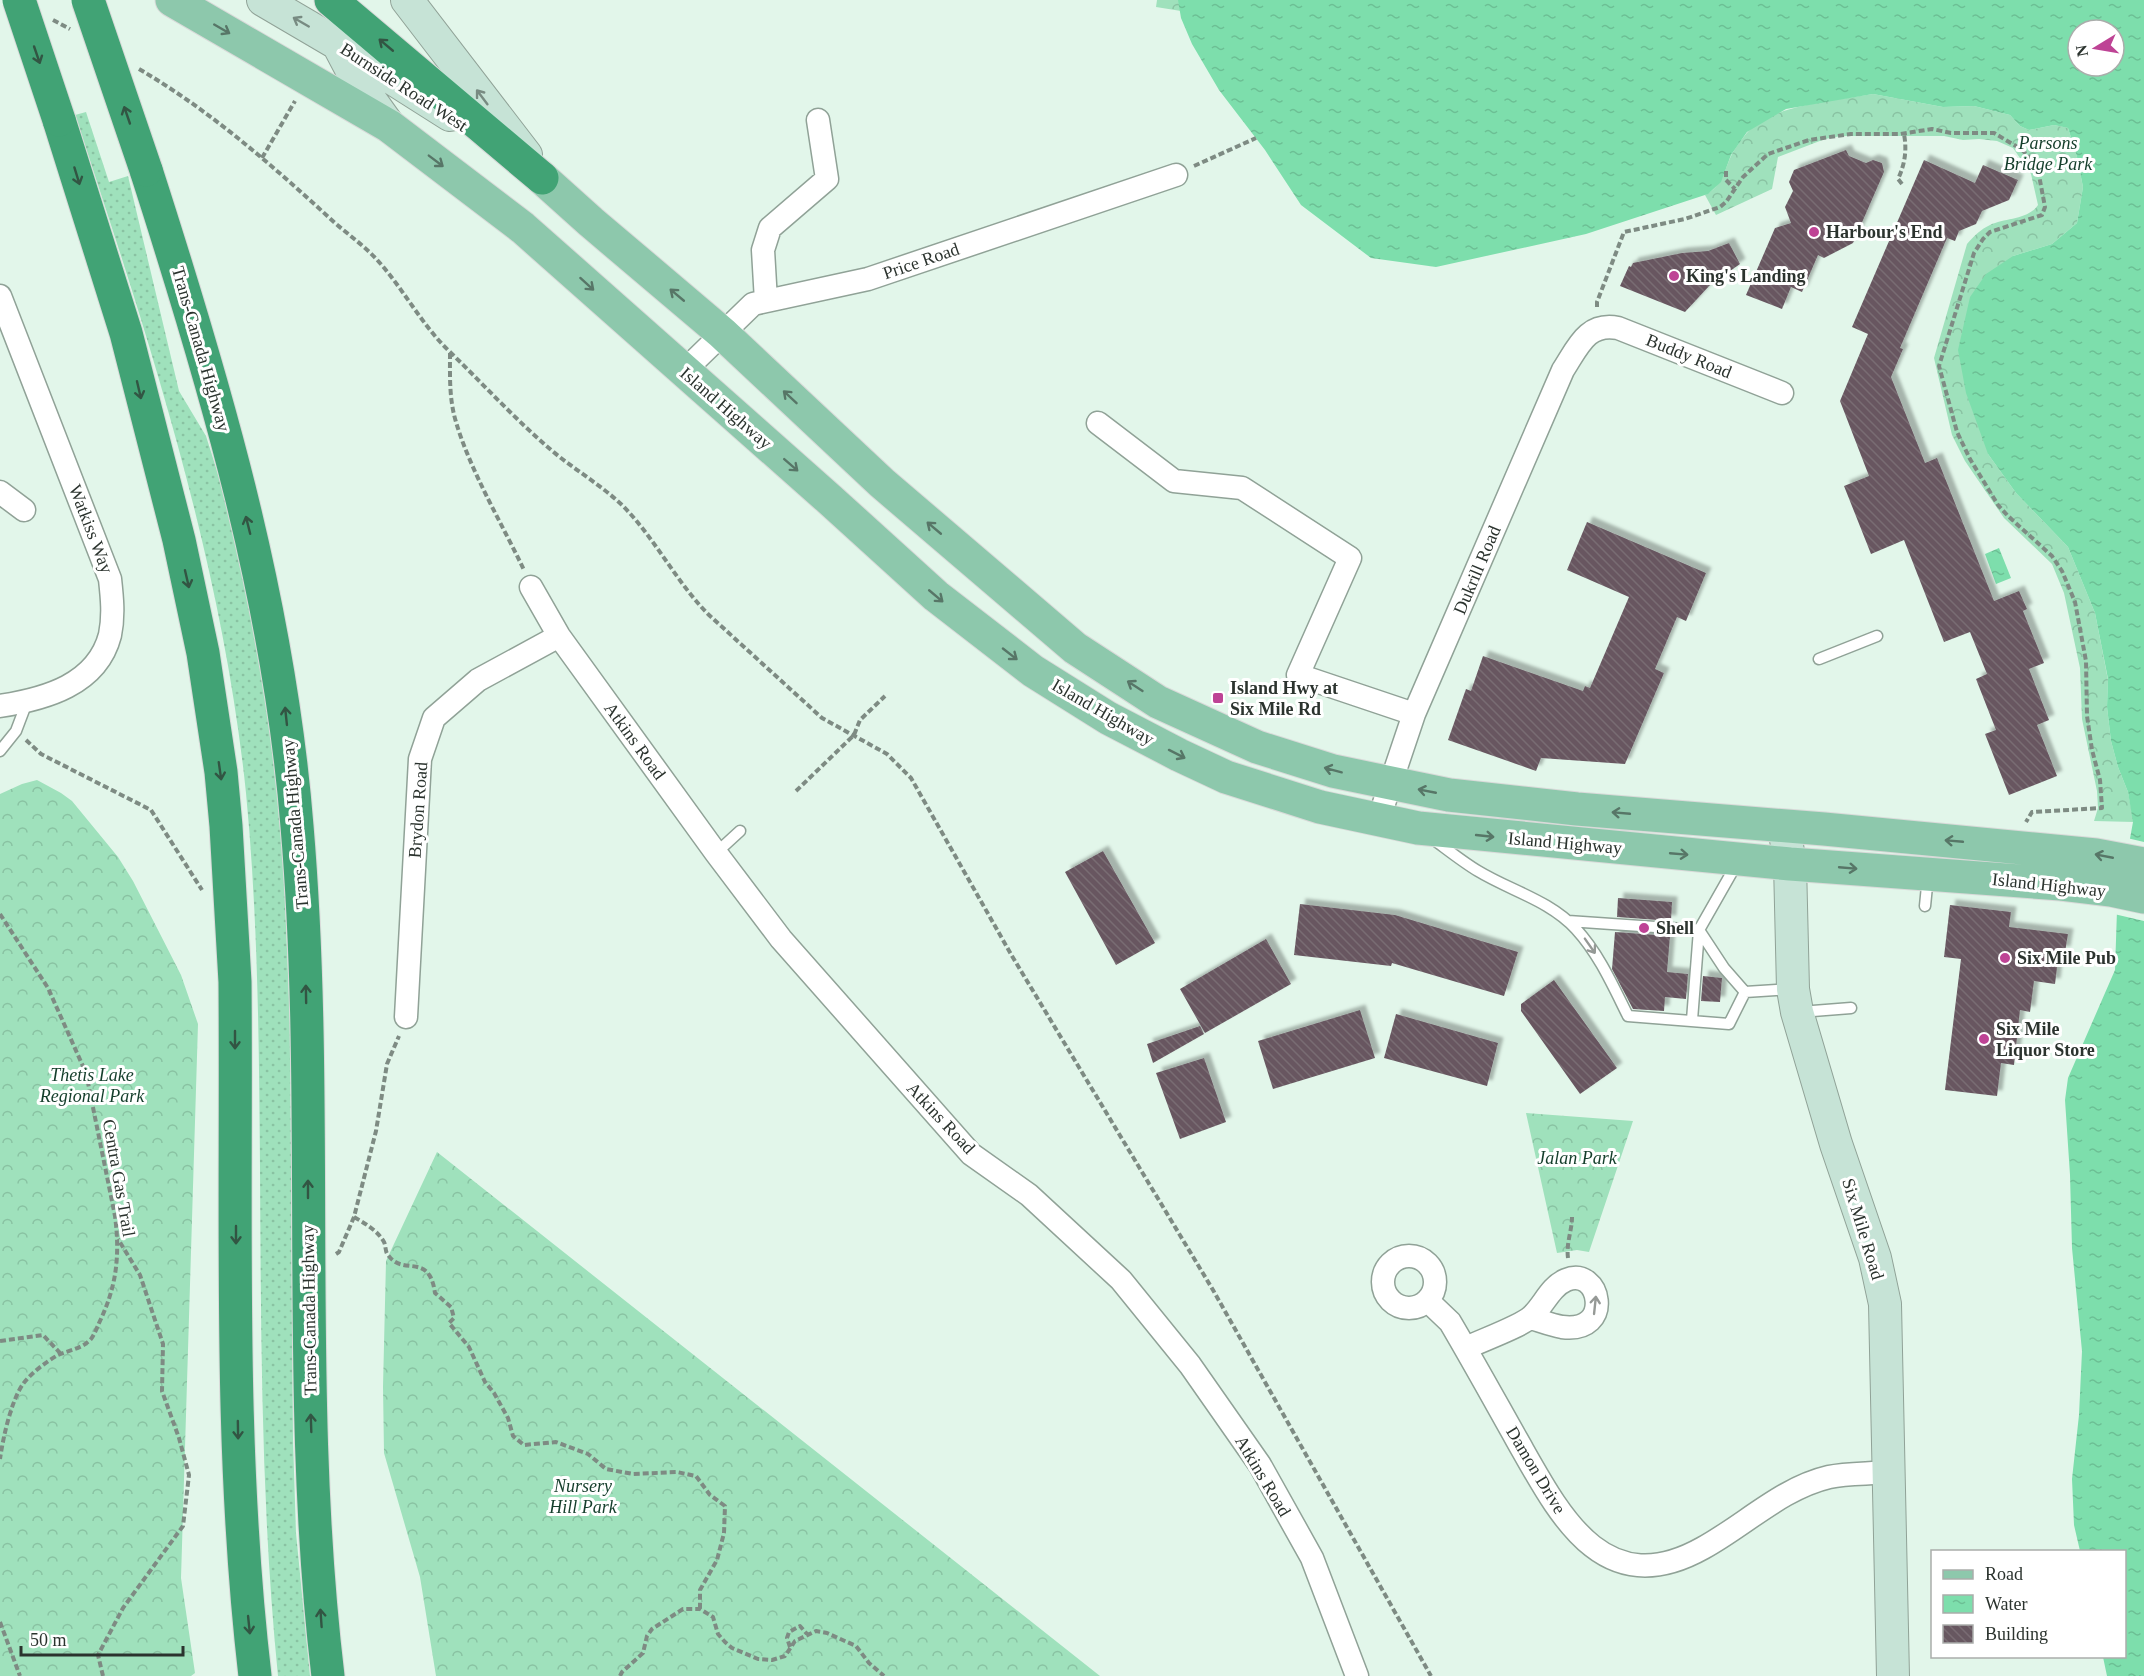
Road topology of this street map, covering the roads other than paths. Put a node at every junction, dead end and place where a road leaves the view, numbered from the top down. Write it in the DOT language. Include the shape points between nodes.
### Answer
graph roads {
  1 [pos="19,0"];
  2 [pos="88,0"];
  3 [pos="172,0"];
  4 [pos="263,0"];
  5 [pos="329,0"];
  6 [pos="408,0"];
  7 [pos="338,44"];
  8 [pos="818,120"];
  9 [pos="389,126"];
  10 [pos="1176,175"];
  11 [pos="543,178"];
  12 [pos="0,296"];
  13 [pos="766,301"];
  14 [pos="1596,328"];
  15 [pos="722,333"];
  16 [pos="684,371"];
  17 [pos="1782,393"];
  18 [pos="1098,423"];
  19 [pos="0,492"];
  20 [pos="24,510"];
  21 [pos="531,587"];
  22 [pos="559,636"];
  23 [pos="1877,636"];
  24 [pos="1819,659"];
  25 [pos="27,702"];
  26 [pos="0,706"];
  27 [pos="1414,714"];
  28 [pos="0,751"];
  29 [pos="1390,784"];
  30 [pos="1378,821"];
  31 [pos="1784,827"];
  32 [pos="1418,828"];
  33 [pos="740,831"];
  34 [pos="716,853"];
  35 [pos="1740,859"];
  36 [pos="1790,864"];
  37 [pos="2144,864"];
  38 [pos="1928,874"];
  39 [pos="2144,897"];
  40 [pos="1924,906"];
  41 [pos="1568,921"];
  42 [pos="1699,930"];
  43 [pos="1745,992"];
  44 [pos="1795,1001"];
  45 [pos="1851,1008"];
  46 [pos="406,1017"];
  47 [pos="1692,1020"];
  48 [pos="1428,1301"];
  49 [pos="1531,1318"];
  50 [pos="1466,1348"];
  51 [pos="1888,1472"];
  52 [pos="255,1676"];
  53 [pos="328,1676"];
  54 [pos="1357,1676"];
  55 [pos="1893,1676"];
  1 -- 52 [label="highway, one-way, bridge" via="126,333 179,540 203,653 221,771 234,929 238,1446"];
  53 -- 2 [label="highway, Trans-Canada Highway, one-way, bridge" via="315,1527 310,1401 304,937 285,704 262,579 199,338"];
  3 -- 9 [label="main road, one-way"];
  7 -- 4 [label="main road, Burnside Road West, one-way"];
  5 -- 7 [label="main road, Island Highway"];
  11 -- 5 [label="highway, one-way"];
  11 -- 6 [label="main road, Island Highway, one-way"];
  7 -- 9 [label="main road, Island Highway" via="359,84"];
  7 -- 11 [label="main road, Burnside Road West"];
  8 -- 13 [label="street" via="827,179 770,228 763,250"];
  9 -- 16 [label="main road, Island Highway, one-way" via="524,228"];
  10 -- 13 [label="street, Price Road" via="868,279"];
  15 -- 11 [label="main road, Island Highway, one-way"];
  12 -- 25 [label="street, Watkiss Way" via="110,579 113,610 102,655 89,672"];
  13 -- 15 [label="street, Price Road" via="753,304"];
  14 -- 17 [label="street, Buddy Road" via="1618,328"];
  14 -- 27 [label="street, Dukrill Road" via="1563,370"];
  15 -- 16 [label="street, Price Road"];
  29 -- 15 [label="main road, Island Highway, one-way" via="1257,747 1158,702 1075,648 882,483"];
  16 -- 30 [label="main road, Island Highway, one-way" via="936,596 1033,671 1108,718 1226,777"];
  18 -- 27 [label="street" via="1174,481 1242,488 1350,558 1298,675"];
  19 -- 20 [label="street"];
  21 -- 22 [label="street, Atkins Road"];
  22 -- 34 [label="street, Atkins Road"];
  22 -- 46 [label="street, Brydon Road" via="478,680 434,718 420,759"];
  23 -- 24 [label="lane"];
  25 -- 26 [label="street, Watkiss Way"];
  25 -- 28 [label="lane" via="16,731"];
  27 -- 29 [label="street, Dukrill Road"];
  29 -- 30 [label="street, Dukrill Road"];
  31 -- 29 [label="main road, Island Highway, one-way" via="1577,809 1449,795"];
  30 -- 32 [label="main road, Island Highway"];
  31 -- 36 [label="main road, Six Mile Road"];
  37 -- 31 [label="main road, Island Highway, one-way" via="2096,855"];
  32 -- 35 [label="main road, Island Highway, one-way"];
  32 -- 41 [label="lane" via="1479,872 1548,906"];
  33 -- 34 [label="lane"];
  34 -- 54 [label="street, Atkins Road" via="780,939 971,1154 1029,1195 1121,1280 1190,1365 1260,1465 1312,1558"];
  35 -- 36 [label="main road, Island Highway"];
  35 -- 42 [label="lane"];
  36 -- 38 [label="main road, Island Highway, one-way"];
  36 -- 44 [label="main road, Six Mile Road"];
  38 -- 39 [label="main road, Island Highway" via="2061,884"];
  38 -- 40 [label="lane"];
  41 -- 42 [label="lane"];
  41 -- 47 [label="lane, one-way" via="1597,957 1628,1016"];
  42 -- 43 [label="lane"];
  42 -- 47 [label="lane"];
  43 -- 44 [label="lane"];
  43 -- 47 [label="lane" via="1729,1024"];
  44 -- 45 [label="lane"];
  44 -- 51 [label="main road, Six Mile Road" via="1836,1144 1875,1258 1885,1304"];
  48 -- 50 [label="street, Damon Drive" via="1450,1322"];
  49 -- 49 [label="street, one-way" via="1562,1327 1581,1326 1593,1318 1598,1304 1595,1290 1578,1278 1570,1279 1554,1287"];
  49 -- 50 [label="street"];
  50 -- 51 [label="street, Damon Drive" via="1552,1502 1574,1532 1602,1553 1633,1564 1657,1565 1679,1560 1802,1486 1830,1477"];
  51 -- 55 [label="main road, Six Mile Road"];
}
